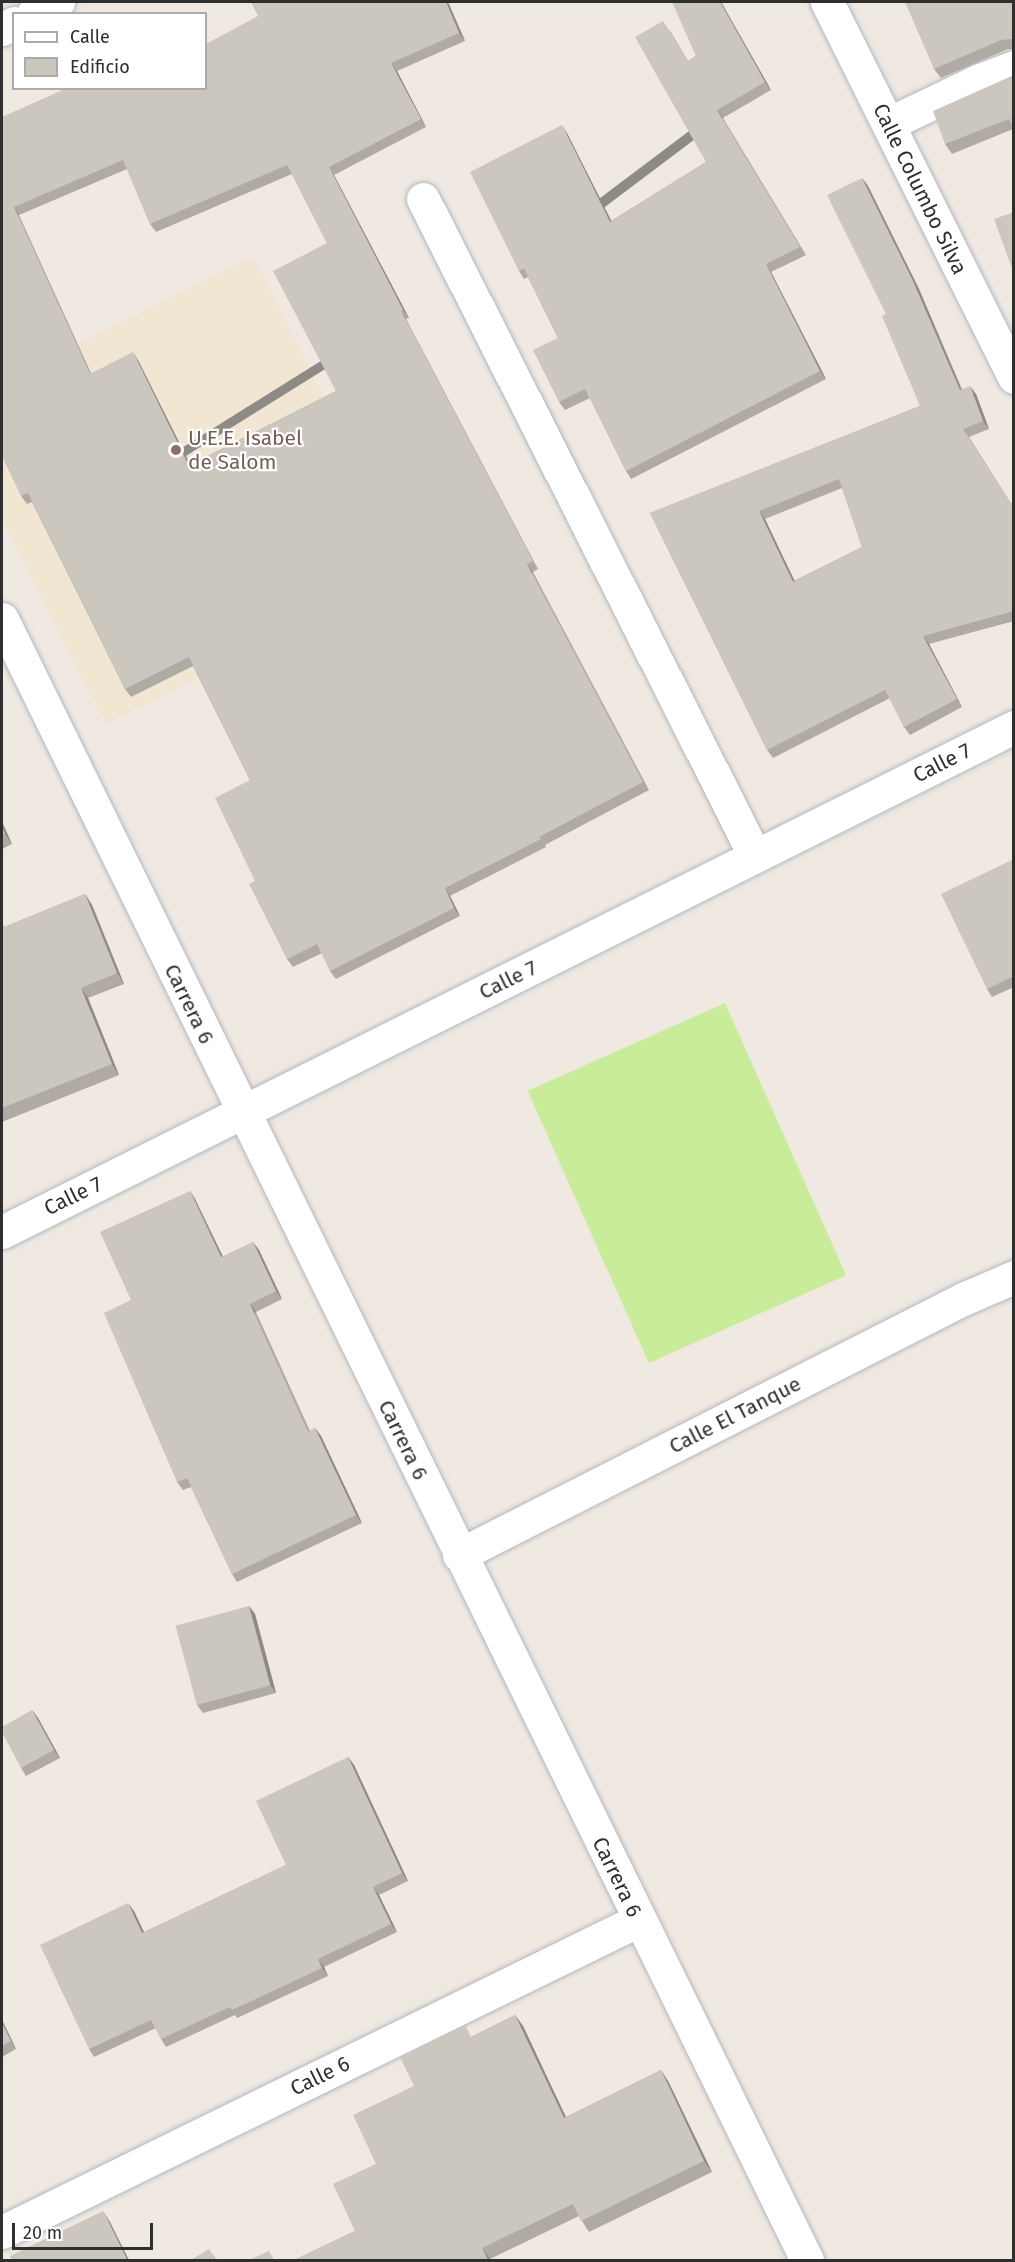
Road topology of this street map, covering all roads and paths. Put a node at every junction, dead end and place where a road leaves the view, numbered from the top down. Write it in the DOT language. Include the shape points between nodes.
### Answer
graph roads {
  1 [pos="58,2"];
  2 [pos="827,2"];
  3 [pos="37,12"];
  4 [pos="1014,67"];
  5 [pos="888,124"];
  6 [pos="423,199"];
  7 [pos="1014,377"];
  8 [pos="2,619"];
  9 [pos="1014,727"];
  10 [pos="755,856"];
  11 [pos="242,1112"];
  12 [pos="2,1232"];
  13 [pos="1014,1277"];
  14 [pos="459,1555"];
  15 [pos="639,1920"];
  16 [pos="2,2232"];
  17 [pos="807,2260"];
  1 -- 3 [label="street"];
  2 -- 5 [label="street, Calle Columbo Silva"];
  4 -- 5 [label="street"];
  5 -- 7 [label="street, Calle Columbo Silva"];
  6 -- 10 [label="street"];
  8 -- 11 [label="street, Carrera 6"];
  9 -- 10 [label="street, Calle 7"];
  10 -- 11 [label="street, Calle 7"];
  11 -- 12 [label="street, Calle 7"];
  11 -- 14 [label="street, Carrera 6"];
  13 -- 14 [label="street, Calle El Tanque"];
  14 -- 15 [label="street, Carrera 6"];
  15 -- 16 [label="street, Calle 6"];
  15 -- 17 [label="street, Carrera 6"];
}
